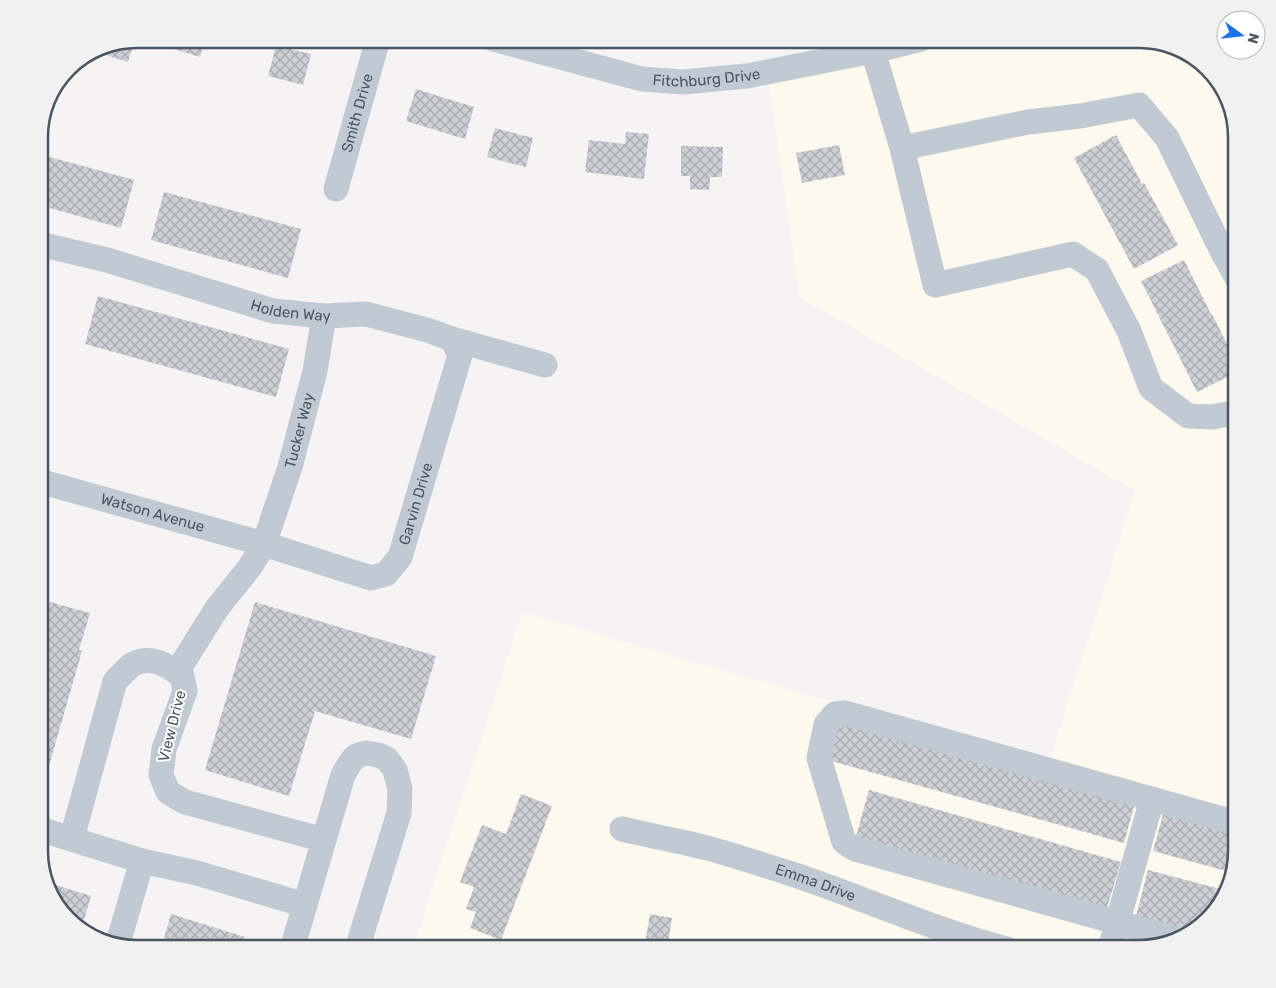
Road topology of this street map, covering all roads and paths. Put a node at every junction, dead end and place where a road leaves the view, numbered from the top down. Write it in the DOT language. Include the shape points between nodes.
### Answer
graph roads {
  1 [pos="375,48"];
  2 [pos="527,48"];
  3 [pos="883,48"];
  4 [pos="873,51"];
  5 [pos="902,148"];
  6 [pos="336,189"];
  7 [pos="48,246"];
  8 [pos="1228,262"];
  9 [pos="324,316"];
  10 [pos="452,339"];
  11 [pos="545,364"];
  12 [pos="1228,414"];
  13 [pos="48,484"];
  14 [pos="264,544"];
  15 [pos="177,672"];
  16 [pos="1152,799"];
  17 [pos="1228,820"];
  18 [pos="622,829"];
  19 [pos="48,831"];
  20 [pos="72,838"];
  21 [pos="324,840"];
  22 [pos="142,861"];
  23 [pos="305,905"];
  24 [pos="1117,922"];
  25 [pos="1166,936"];
  26 [pos="119,938"];
  27 [pos="294,941"];
  28 [pos="359,941"];
  29 [pos="978,941"];
  30 [pos="1112,941"];
  1 -- 6 [label="street, Smith Drive"];
  2 -- 4 [label="street, Fitchburg Drive" via="642,79 683,82 747,76"];
  3 -- 4 [label="street, Fitchburg Drive"];
  4 -- 5 [label="street"];
  5 -- 8 [label="street" via="1028,122 1139,105 1167,138"];
  5 -- 12 [label="street" via="935,285 1073,254 1097,270 1129,331 1151,388 1188,416"];
  7 -- 9 [label="street, Holden Way" via="107,260 272,311"];
  9 -- 10 [label="street, Holden Way" via="366,314"];
  9 -- 14 [label="street, Tucker Way" via="315,371 293,457"];
  10 -- 11 [label="street, Holden Way"];
  10 -- 14 [label="street, Garvin Drive" via="460,354 400,558 386,574 371,578"];
  13 -- 14 [label="street, Watson Avenue"];
  14 -- 15 [label="street, Tucker Way" via="217,608"];
  15 -- 20 [label="street, View Drive" via="166,664 149,660 133,664 115,681"];
  15 -- 21 [label="street, View Drive" via="182,676 185,692 164,749 161,775 168,792 185,802"];
  16 -- 17 [label="street"];
  16 -- 24 [label="street"];
  16 -- 24 [label="street" via="845,712 835,714 826,724 819,758 844,842 856,849"];
  18 -- 29 [label="street, Emma Drive" via="754,862"];
  19 -- 20 [label="street"];
  20 -- 22 [label="street"];
  21 -- 23 [label="street"];
  21 -- 28 [label="street" via="343,775 350,763 365,753 387,759 395,770 400,789 399,813"];
  22 -- 23 [label="street" via="197,873"];
  22 -- 26 [label="street"];
  23 -- 27 [label="street"];
  24 -- 25 [label="street"];
  24 -- 30 [label="street"];
}
